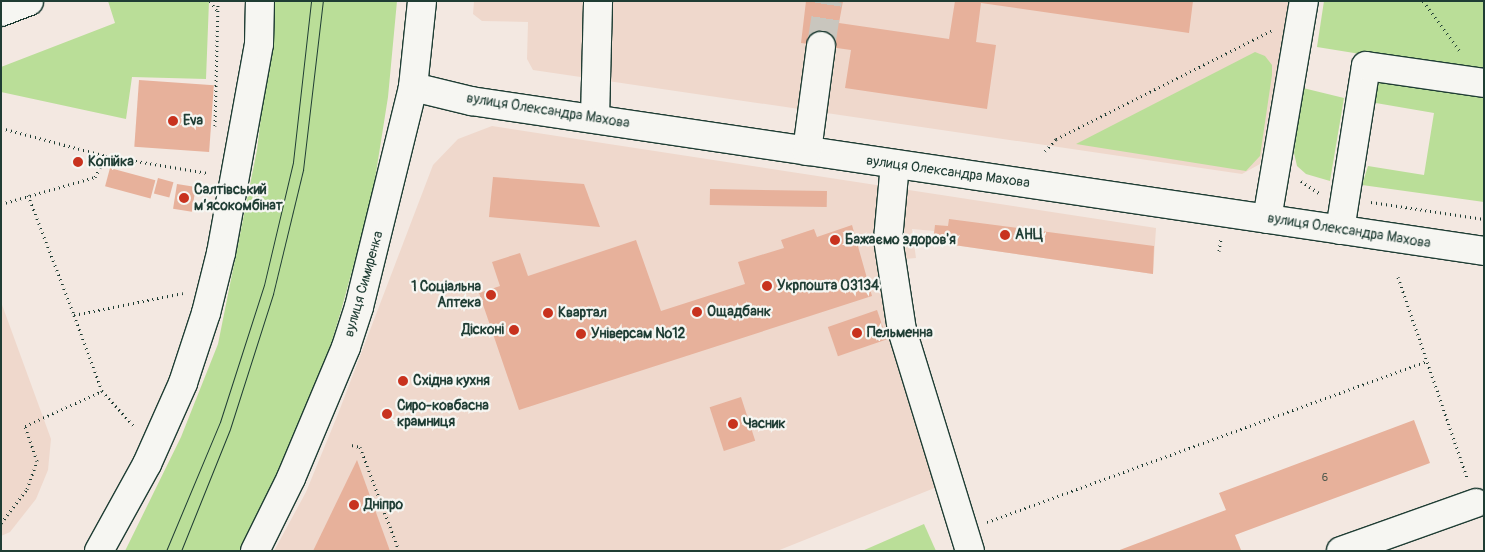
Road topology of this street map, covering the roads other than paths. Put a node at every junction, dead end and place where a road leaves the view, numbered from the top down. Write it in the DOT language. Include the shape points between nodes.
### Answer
graph roads {
  1 [pos="29,1"];
  2 [pos="260,1"];
  3 [pos="422,1"];
  4 [pos="598,1"];
  5 [pos="1304,1"];
  6 [pos="1,12"];
  7 [pos="821,46"];
  8 [pos="1484,83"];
  9 [pos="413,87"];
  10 [pos="595,118"];
  11 [pos="807,151"];
  12 [pos="895,164"];
  13 [pos="1267,219"];
  14 [pos="1340,230"];
  15 [pos="1484,251"];
  16 [pos="1476,503"];
  17 [pos="966,541"];
  18 [pos="99,551"];
  19 [pos="255,551"];
  20 [pos="1341,551"];
  1 -- 6 [label="street"];
  2 -- 18 [label="street" via="259,44 221,253 206,313 182,383 147,464"];
  3 -- 9 [label="street, вулиця Симиренка"];
  4 -- 10 [label="street"];
  5 -- 13 [label="street"];
  7 -- 11 [label="street"];
  8 -- 14 [label="street" via="1366,66"];
  9 -- 10 [label="street, вулиця Олександра Махова" via="471,101"];
  9 -- 19 [label="street, вулиця Симиренка" via="385,211 346,347 291,478"];
  10 -- 11 [label="street, вулиця Олександра Махова"];
  11 -- 12 [label="street, вулиця Олександра Махова"];
  12 -- 13 [label="street, вулиця Олександра Махова"];
  12 -- 17 [label="street" via="888,239 902,330"];
  13 -- 14 [label="street, вулиця Олександра Махова"];
  14 -- 15 [label="street, вулиця Олександра Махова"];
  16 -- 20 [label="street"];
}
